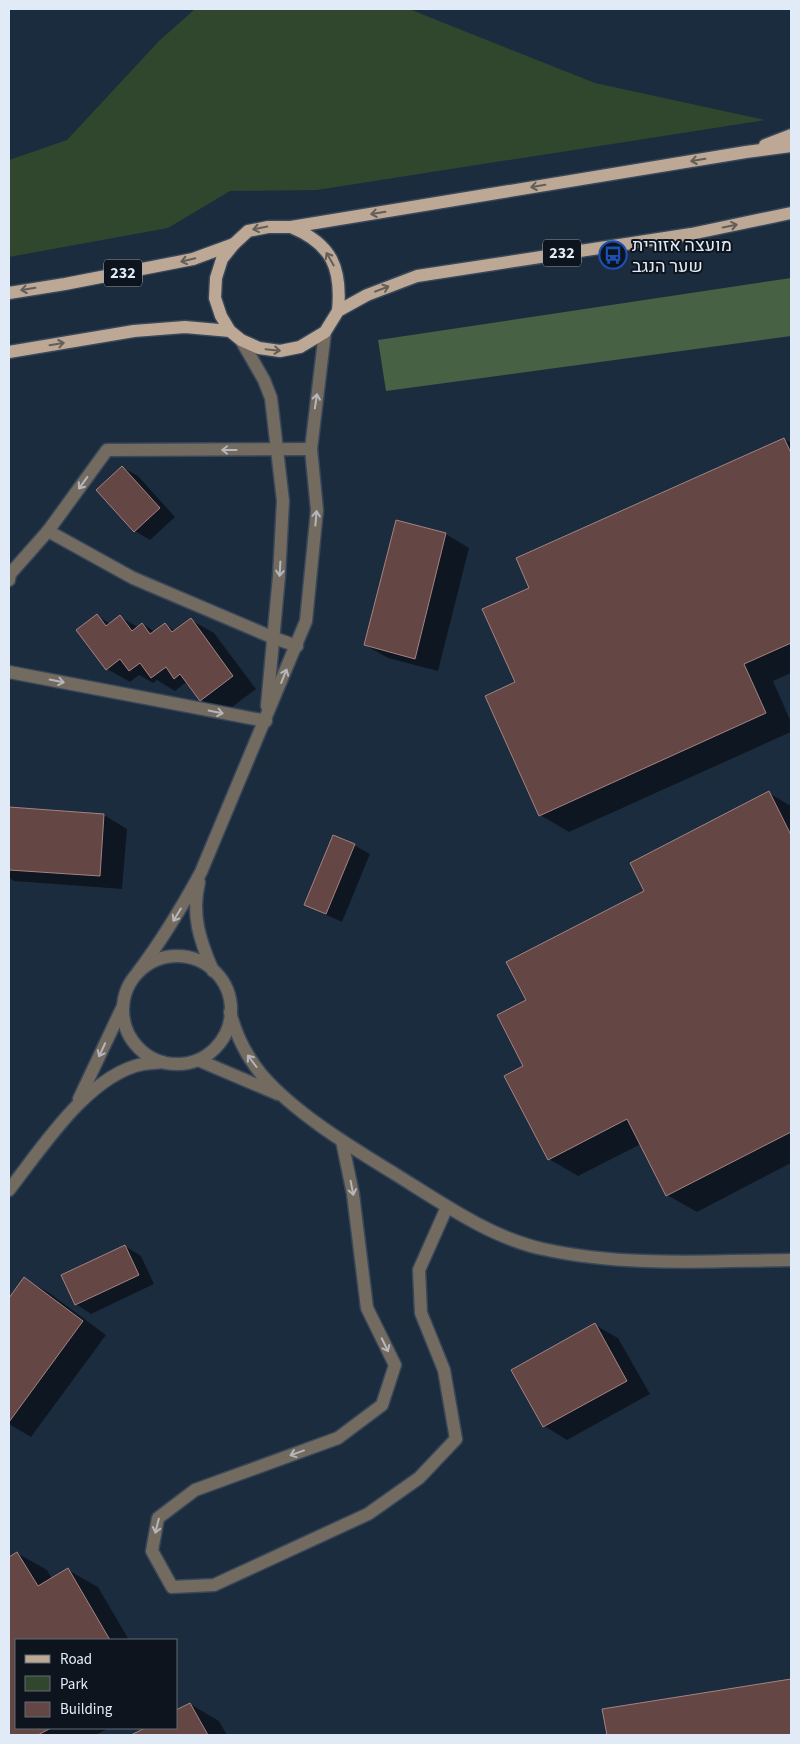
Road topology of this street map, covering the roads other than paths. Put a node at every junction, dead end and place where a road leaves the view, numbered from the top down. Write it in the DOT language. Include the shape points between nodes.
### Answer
graph roads {
  1 [pos="791,135"];
  2 [pos="791,146"];
  3 [pos="746,152"];
  4 [pos="791,213"];
  5 [pos="291,227"];
  6 [pos="234,244"];
  7 [pos="9,292"];
  8 [pos="338,311"];
  9 [pos="230,331"];
  10 [pos="325,332"];
  11 [pos="241,340"];
  12 [pos="9,352"];
  13 [pos="311,449"];
  14 [pos="278,450"];
  15 [pos="48,531"];
  16 [pos="9,580"];
  17 [pos="274,638"];
  18 [pos="297,646"];
  19 [pos="9,672"];
  20 [pos="266,721"];
  21 [pos="201,872"];
  22 [pos="213,971"];
  23 [pos="138,972"];
  24 [pos="123,1006"];
  25 [pos="230,1012"];
  26 [pos="198,1060"];
  27 [pos="162,1062"];
  28 [pos="285,1097"];
  29 [pos="77,1104"];
  30 [pos="342,1141"];
  31 [pos="9,1190"];
  32 [pos="446,1206"];
  33 [pos="791,1260"];
  1 -- 3 [label="main road"];
  2 -- 3 [label="main road, 232"];
  3 -- 5 [label="main road, 232, one-way"];
  8 -- 4 [label="main road, 232, one-way" via="367,295 417,276 691,234"];
  5 -- 6 [label="main road, 232, one-way" via="248,231"];
  8 -- 5 [label="main road, 232, one-way" via="338,273 330,257 319,243"];
  6 -- 7 [label="main road, 232, one-way" via="193,259"];
  6 -- 9 [label="main road, 232" via="222,259 216,278 216,298"];
  8 -- 10 [label="main road, 232"];
  9 -- 11 [label="main road, 232"];
  12 -- 9 [label="main road, one-way" via="134,331 185,327"];
  11 -- 10 [label="main road, 232, one-way" via="259,348 280,351 300,347"];
  13 -- 10 [label="street, one-way"];
  11 -- 14 [label="street" via="271,398"];
  13 -- 14 [label="street"];
  18 -- 13 [label="street, one-way" via="306,621 317,510"];
  14 -- 15 [label="street, one-way" via="108,450"];
  14 -- 17 [label="street, one-way" via="283,501"];
  15 -- 16 [label="street" via="10,574"];
  15 -- 17 [label="street" via="133,578"];
  17 -- 18 [label="street"];
  17 -- 20 [label="street"];
  20 -- 18 [label="street, one-way"];
  19 -- 20 [label="street, one-way"];
  20 -- 21 [label="street"];
  21 -- 22 [label="street" via="196,893 198,935"];
  21 -- 23 [label="street, one-way" via="174,920"];
  22 -- 23 [label="street" via="186,957 170,957 153,962"];
  22 -- 25 [label="street" via="229,996"];
  23 -- 24 [label="street" via="128,988"];
  24 -- 27 [label="street" via="125,1024 132,1041 146,1054"];
  24 -- 29 [label="street, one-way"];
  25 -- 26 [label="street" via="222,1041"];
  28 -- 25 [label="street, one-way" via="262,1075 246,1053"];
  26 -- 27 [label="street" via="180,1064"];
  26 -- 28 [label="street"];
  27 -- 29 [label="street" via="142,1064 124,1071 92,1090"];
  28 -- 30 [label="street"];
  29 -- 31 [label="street"];
  30 -- 32 [label="street"];
  30 -- 32 [label="street, one-way" via="353,1194 367,1308 395,1365 382,1405 338,1438 195,1490 158,1518 152,1551 172,1587 214,1585 368,1514 419,1478 456,1439 444,1370 421,1313 419,1270"];
  32 -- 33 [label="street" via="510,1238 541,1249 593,1258 640,1261"];
}
